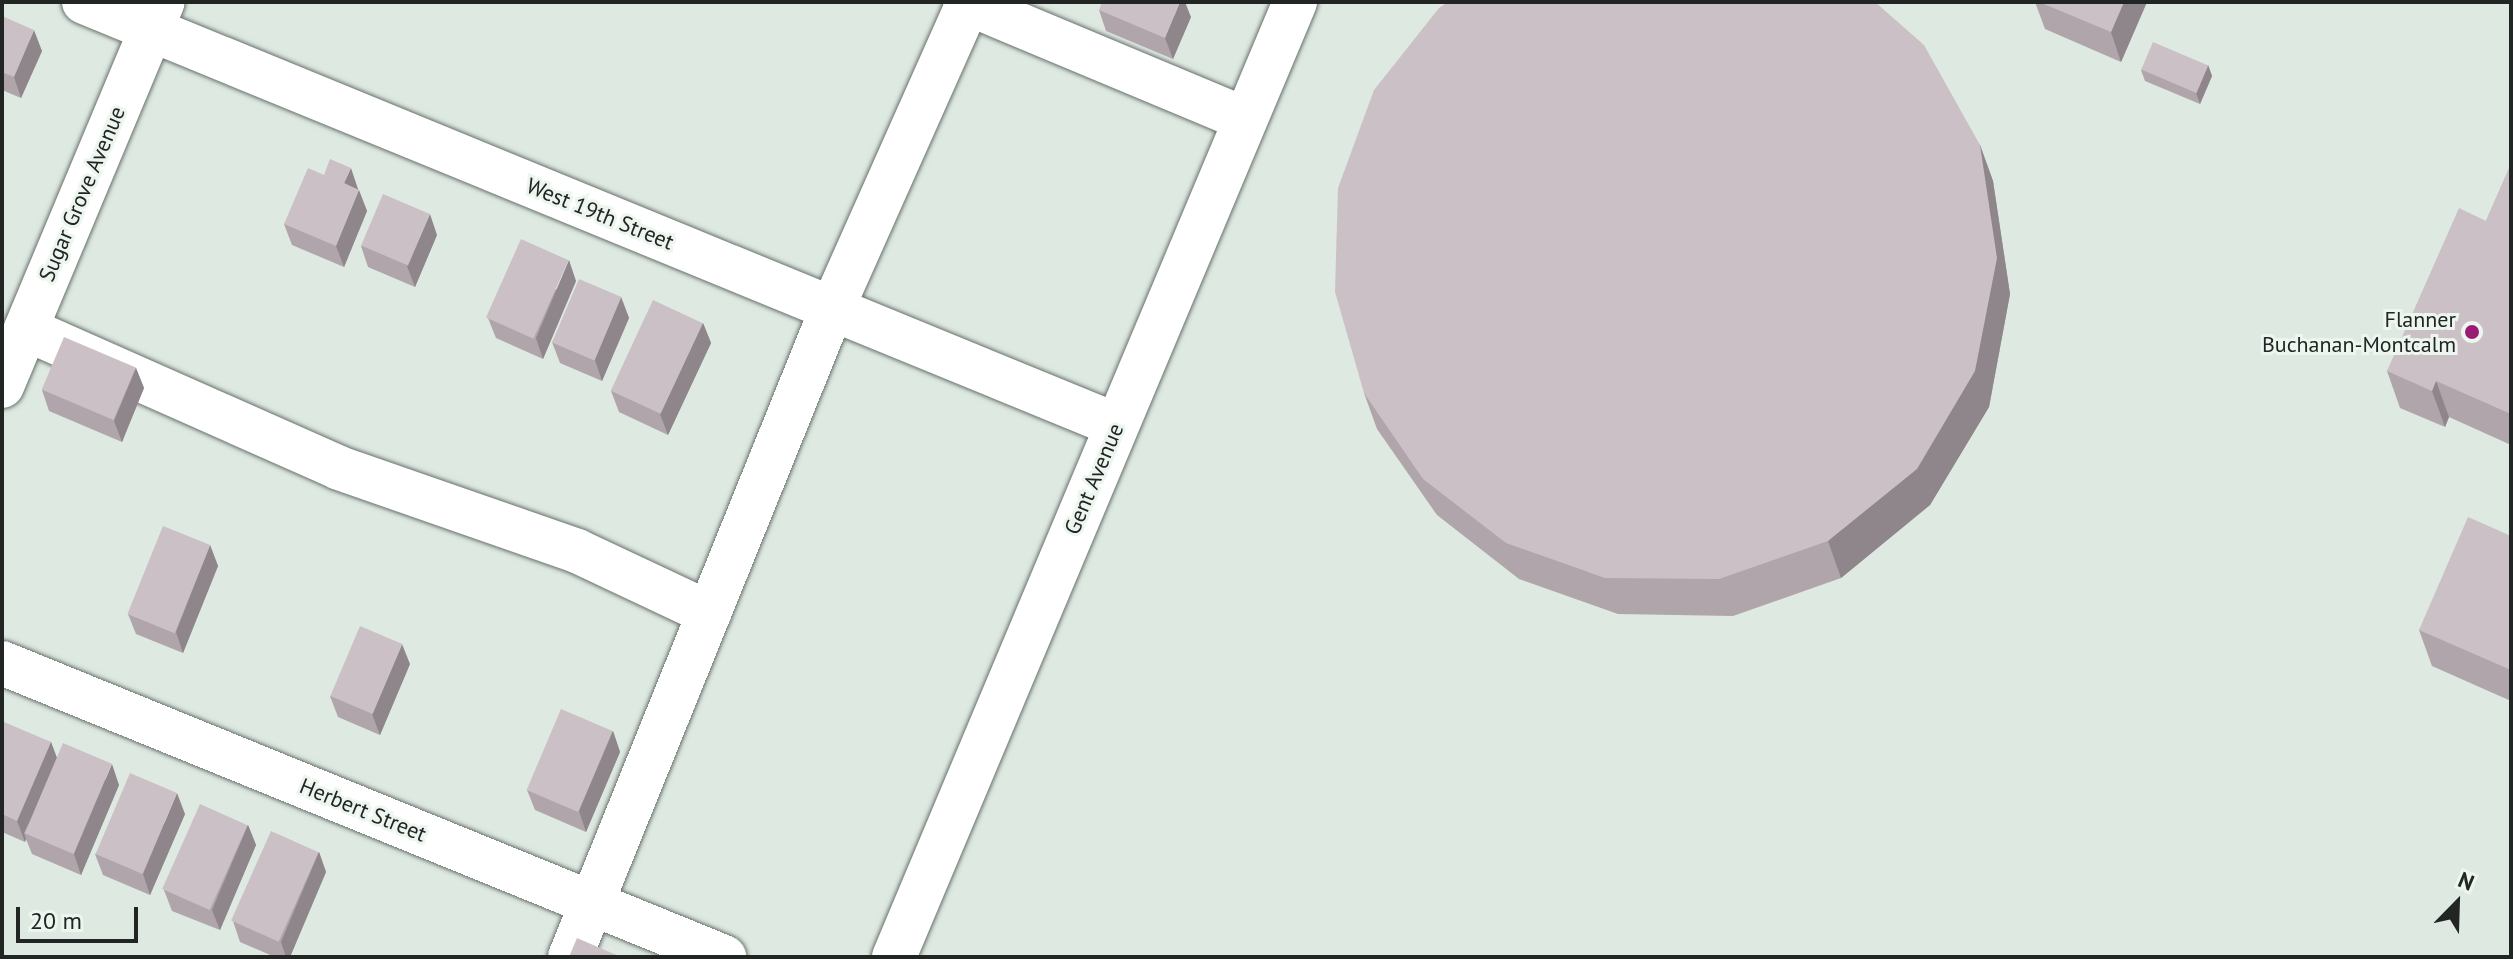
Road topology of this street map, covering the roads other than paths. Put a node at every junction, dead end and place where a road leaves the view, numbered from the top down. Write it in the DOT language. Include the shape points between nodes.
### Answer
graph roads {
  1 [pos="84,2"];
  2 [pos="968,2"];
  3 [pos="1295,2"];
  4 [pos="157,16"];
  5 [pos="1245,119"];
  6 [pos="832,309"];
  7 [pos="26,329"];
  8 [pos="2,386"];
  9 [pos="1116,425"];
  10 [pos="709,613"];
  11 [pos="2,663"];
  12 [pos="592,903"];
  13 [pos="570,957"];
  14 [pos="724,957"];
  15 [pos="894,957"];
  1 -- 4 [label="street, West 19th Street"];
  2 -- 5 [label="street"];
  2 -- 6 [label="street"];
  3 -- 5 [label="street, Gent Avenue"];
  4 -- 6 [label="street, West 19th Street"];
  4 -- 7 [label="street, Sugar Grove Avenue"];
  5 -- 9 [label="street, Gent Avenue"];
  6 -- 9 [label="street, West 19th Street"];
  6 -- 10 [label="street"];
  7 -- 8 [label="street, Sugar Grove Avenue"];
  7 -- 10 [label="street" via="339,468 577,551"];
  9 -- 15 [label="street, Gent Avenue"];
  10 -- 12 [label="street"];
  11 -- 12 [label="street, Herbert Street"];
  12 -- 13 [label="street"];
  12 -- 14 [label="street, Herbert Street"];
}
